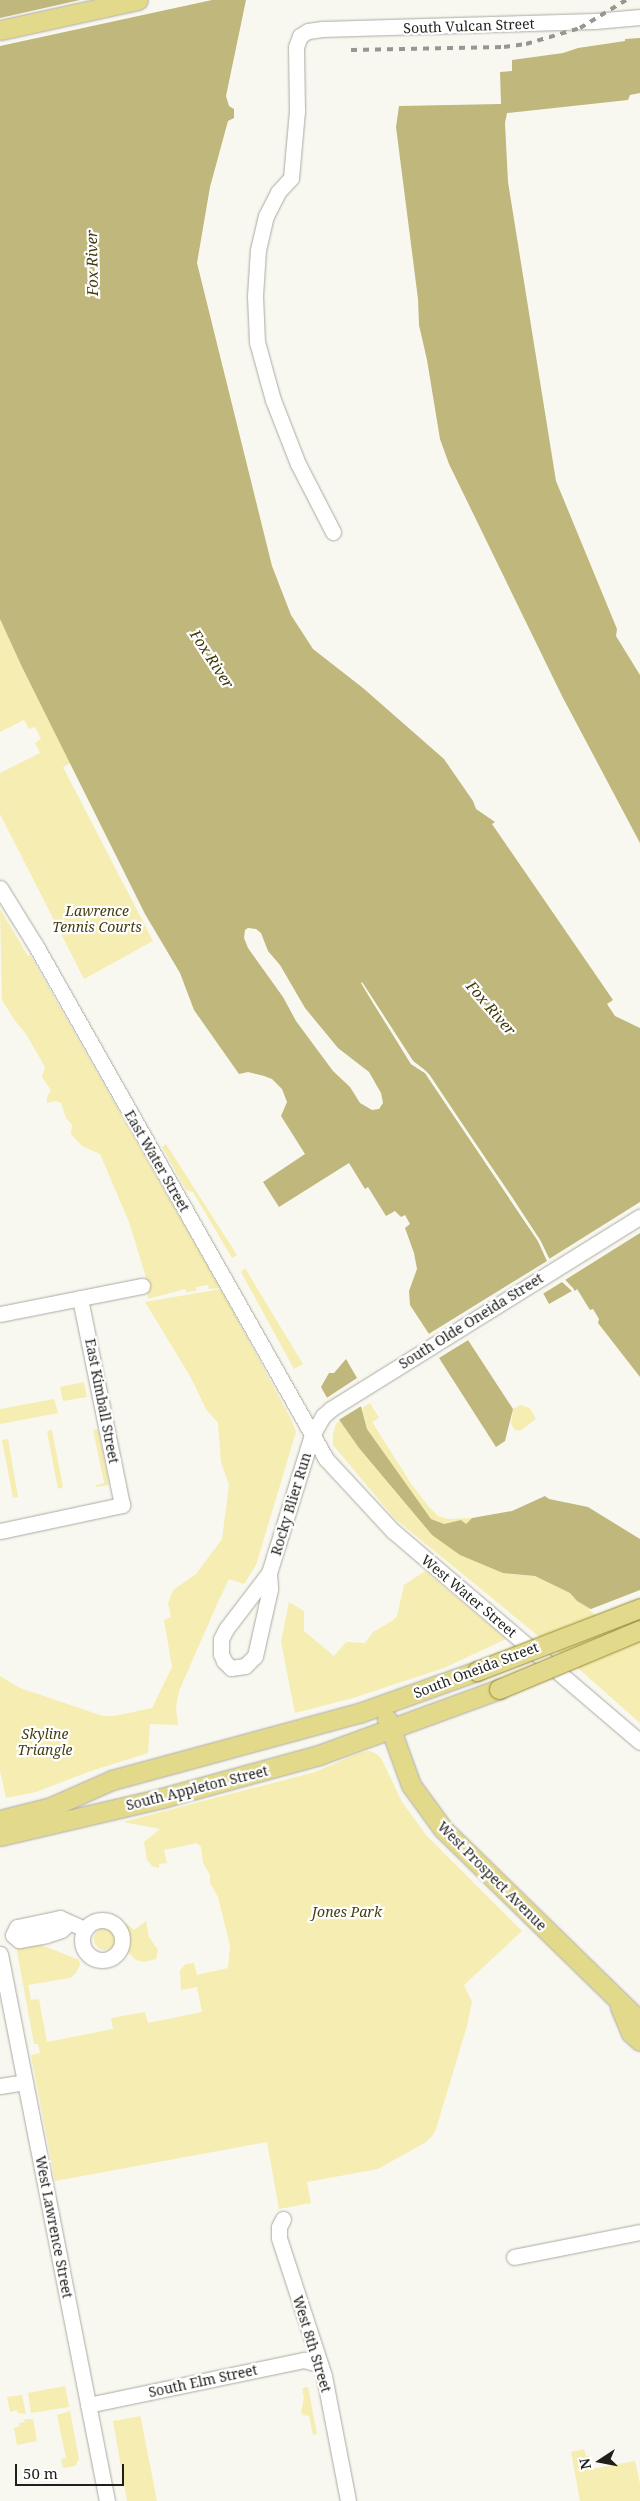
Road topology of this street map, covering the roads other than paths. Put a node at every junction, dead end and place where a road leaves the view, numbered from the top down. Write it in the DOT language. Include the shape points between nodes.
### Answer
graph roads {
  1 [pos="138,0"];
  2 [pos="640,17"];
  3 [pos="0,30"];
  4 [pos="333,532"];
  5 [pos="0,888"];
  6 [pos="640,1217"];
  7 [pos="142,1286"];
  8 [pos="80,1298"];
  9 [pos="0,1314"];
  10 [pos="312,1435"];
  11 [pos="0,1531"];
  12 [pos="269,1573"];
  13 [pos="640,1608"];
  14 [pos="640,1630"];
  15 [pos="382,1706"];
  16 [pos="310,1728"];
  17 [pos="391,1731"];
  18 [pos="640,1742"];
  19 [pos="0,1820"];
  20 [pos="0,1836"];
  21 [pos="85,1929"];
  22 [pos="7,1936"];
  23 [pos="0,1954"];
  24 [pos="616,1999"];
  25 [pos="640,2021"];
  26 [pos="640,2041"];
  27 [pos="25,2082"];
  28 [pos="0,2086"];
  29 [pos="283,2219"];
  30 [pos="640,2232"];
  31 [pos="514,2257"];
  32 [pos="318,2364"];
  33 [pos="88,2405"];
  34 [pos="107,2501"];
  35 [pos="348,2501"];
  1 -- 3 [label="main road"];
  2 -- 4 [label="street, South Vulcan Street" via="536,24 322,29 300,36 296,47 292,178 278,192 266,216 258,250 257,342 273,400 298,464"];
  5 -- 10 [label="street, East Water Street" via="36,946"];
  6 -- 10 [label="street, South Olde Oneida Street" via="331,1409"];
  7 -- 8 [label="street"];
  8 -- 9 [label="street"];
  8 -- 11 [label="street, East Kimball Street" via="122,1505"];
  10 -- 12 [label="street, Rocky Blier Run"];
  10 -- 18 [label="street, West Water Street" via="326,1459 393,1531"];
  12 -- 12 [label="street, Rocky Blier Run" via="221,1639 221,1654 231,1668 245,1666 256,1656 270,1589"];
  13 -- 15 [label="main road, South Oneida Street, bridge"];
  14 -- 17 [label="main road, South Oneida Street, bridge"];
  15 -- 16 [label="main road, South Oneida Street"];
  15 -- 17 [label="main road, West Prospect Avenue"];
  16 -- 19 [label="main road, South Appleton Street" via="112,1780 51,1807"];
  17 -- 20 [label="main road, South Appleton Street" via="319,1755 162,1798"];
  17 -- 24 [label="main road, West Prospect Avenue" via="411,1785 443,1829"];
  21 -- 22 [label="street" via="60,1918 17,1927"];
  23 -- 27 [label="street, West Lawrence Street"];
  24 -- 25 [label="main road, West Prospect Avenue"];
  24 -- 26 [label="main road" via="631,2033"];
  27 -- 28 [label="street"];
  27 -- 33 [label="street, West Lawrence Street"];
  29 -- 32 [label="street, West 8th Street" via="279,2238"];
  30 -- 31 [label="street"];
  32 -- 33 [label="street, South Elm Street" via="304,2360"];
  32 -- 35 [label="street, West 8th Street" via="324,2376"];
  33 -- 34 [label="street, West Lawrence Street"];
}
